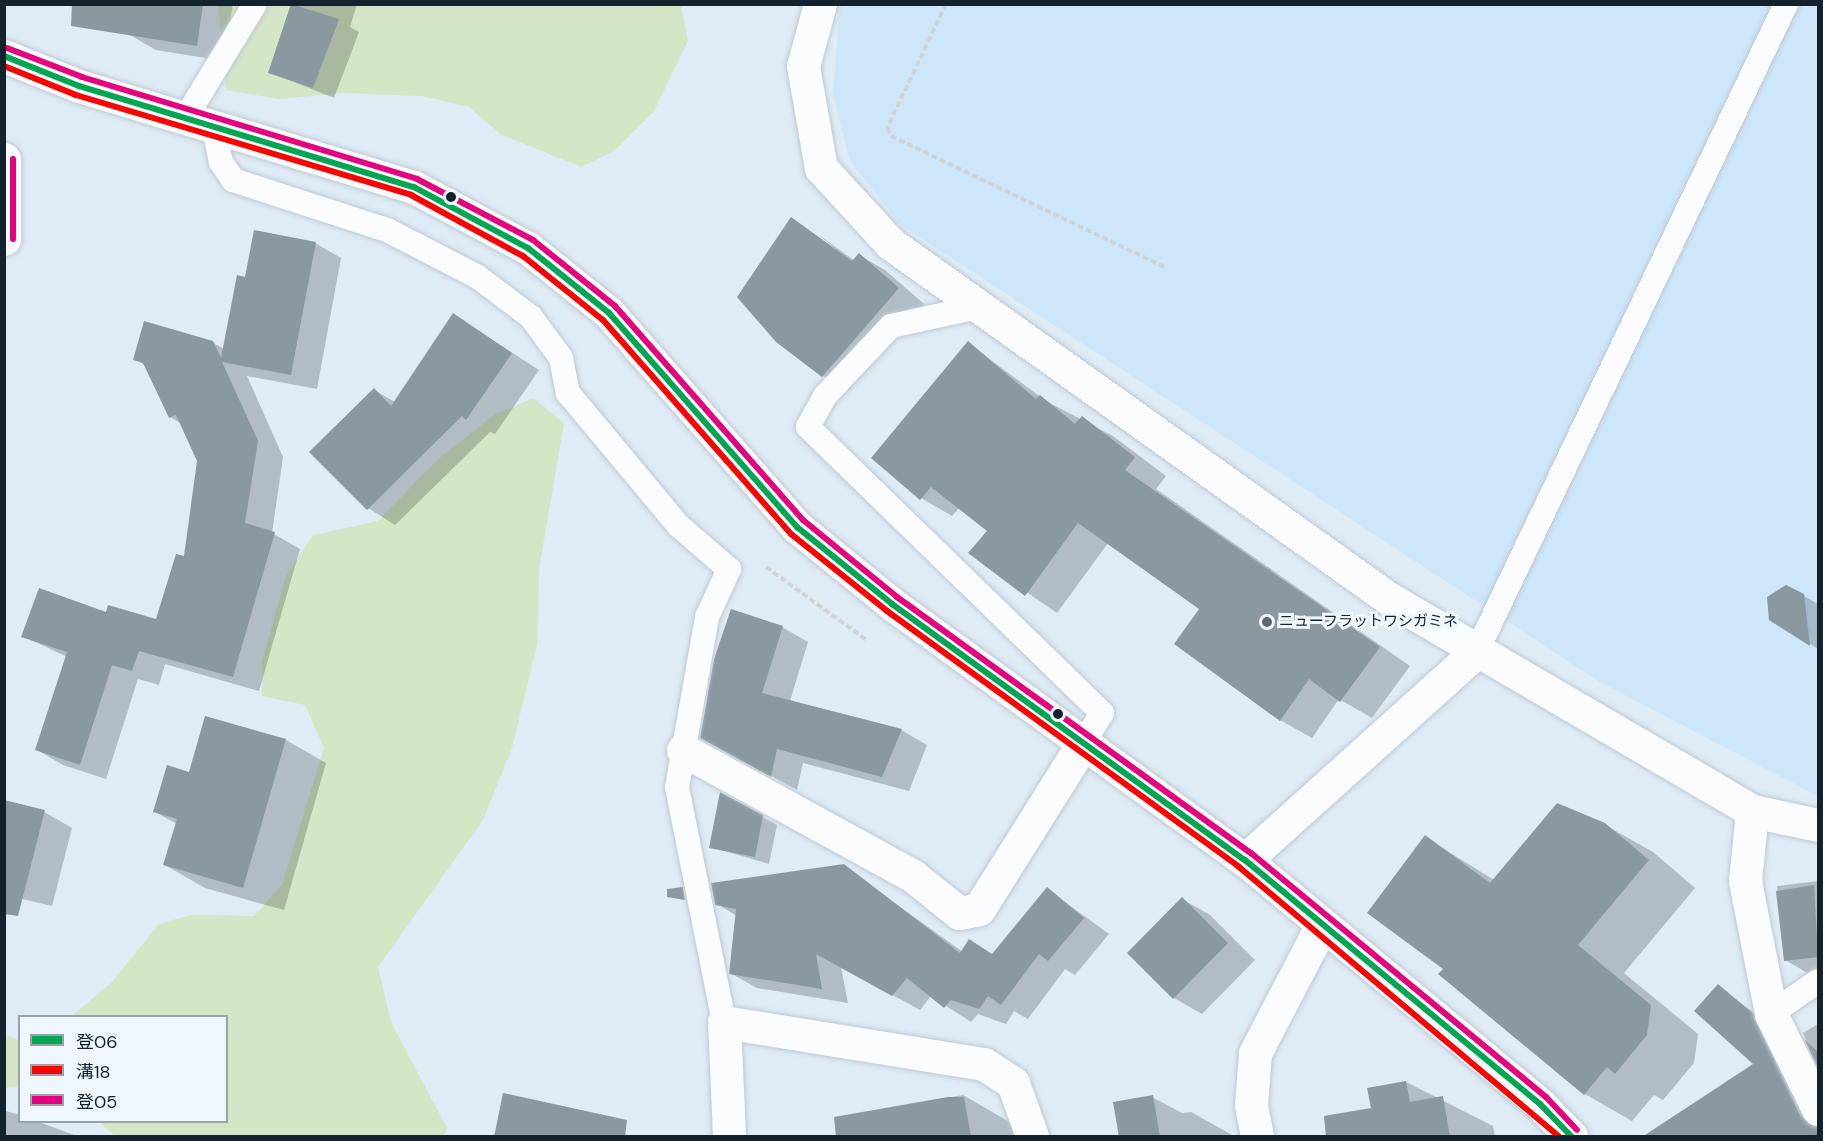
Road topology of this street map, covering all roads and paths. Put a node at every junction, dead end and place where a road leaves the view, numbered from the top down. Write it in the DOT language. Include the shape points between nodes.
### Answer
graph roads {
  1 [pos="255,4"];
  2 [pos="820,4"];
  3 [pos="946,4"];
  4 [pos="1786,4"];
  5 [pos="4,56"];
  6 [pos="200,122"];
  7 [pos="4,159"];
  8 [pos="4,239"];
  9 [pos="1164,267"];
  10 [pos="982,306"];
  11 [pos="758,561"];
  12 [pos="879,646"];
  13 [pos="1478,651"];
  14 [pos="1083,742"];
  15 [pos="683,750"];
  16 [pos="1752,811"];
  17 [pos="1818,825"];
  18 [pos="1245,860"];
  19 [pos="1322,925"];
  20 [pos="1818,981"];
  21 [pos="1771,1014"];
  22 [pos="724,1022"];
  23 [pos="1818,1109"];
  24 [pos="729,1137"];
  25 [pos="1032,1137"];
  26 [pos="1257,1137"];
  27 [pos="1571,1137"];
  1 -- 6 [label="lane"];
  2 -- 10 [label="street" via="803,66 821,168 891,244"];
  3 -- 9 [label="path" via="887,128 891,136"];
  4 -- 13 [label="lane"];
  5 -- 6 [label="street" via="79,86"];
  6 -- 14 [label="street" via="414,187 476,216 566,275 609,313 797,527 892,604"];
  6 -- 15 [label="lane" via="233,180 387,230 478,277 531,317 561,358 568,393 679,526 729,569 707,618"];
  7 -- 8 [label="street"];
  10 -- 13 [label="street" via="1388,598"];
  10 -- 14 [label="lane" via="891,327 825,396 808,427 1102,713"];
  11 -- 12 [label="path" via="849,631"];
  13 -- 16 [label="street"];
  13 -- 18 [label="street"];
  14 -- 15 [label="street" via="978,909 959,913 913,876"];
  14 -- 18 [label="street"];
  15 -- 22 [label="lane" via="677,787 682,826"];
  16 -- 17 [label="street"];
  16 -- 21 [label="street" via="1744,881"];
  18 -- 19 [label="street"];
  19 -- 26 [label="street" via="1255,1053 1251,1106"];
  19 -- 27 [label="street" via="1540,1104"];
  20 -- 21 [label="lane"];
  21 -- 23 [label="street"];
  22 -- 24 [label="street"];
  22 -- 25 [label="street" via="984,1064 1013,1083"];
}
